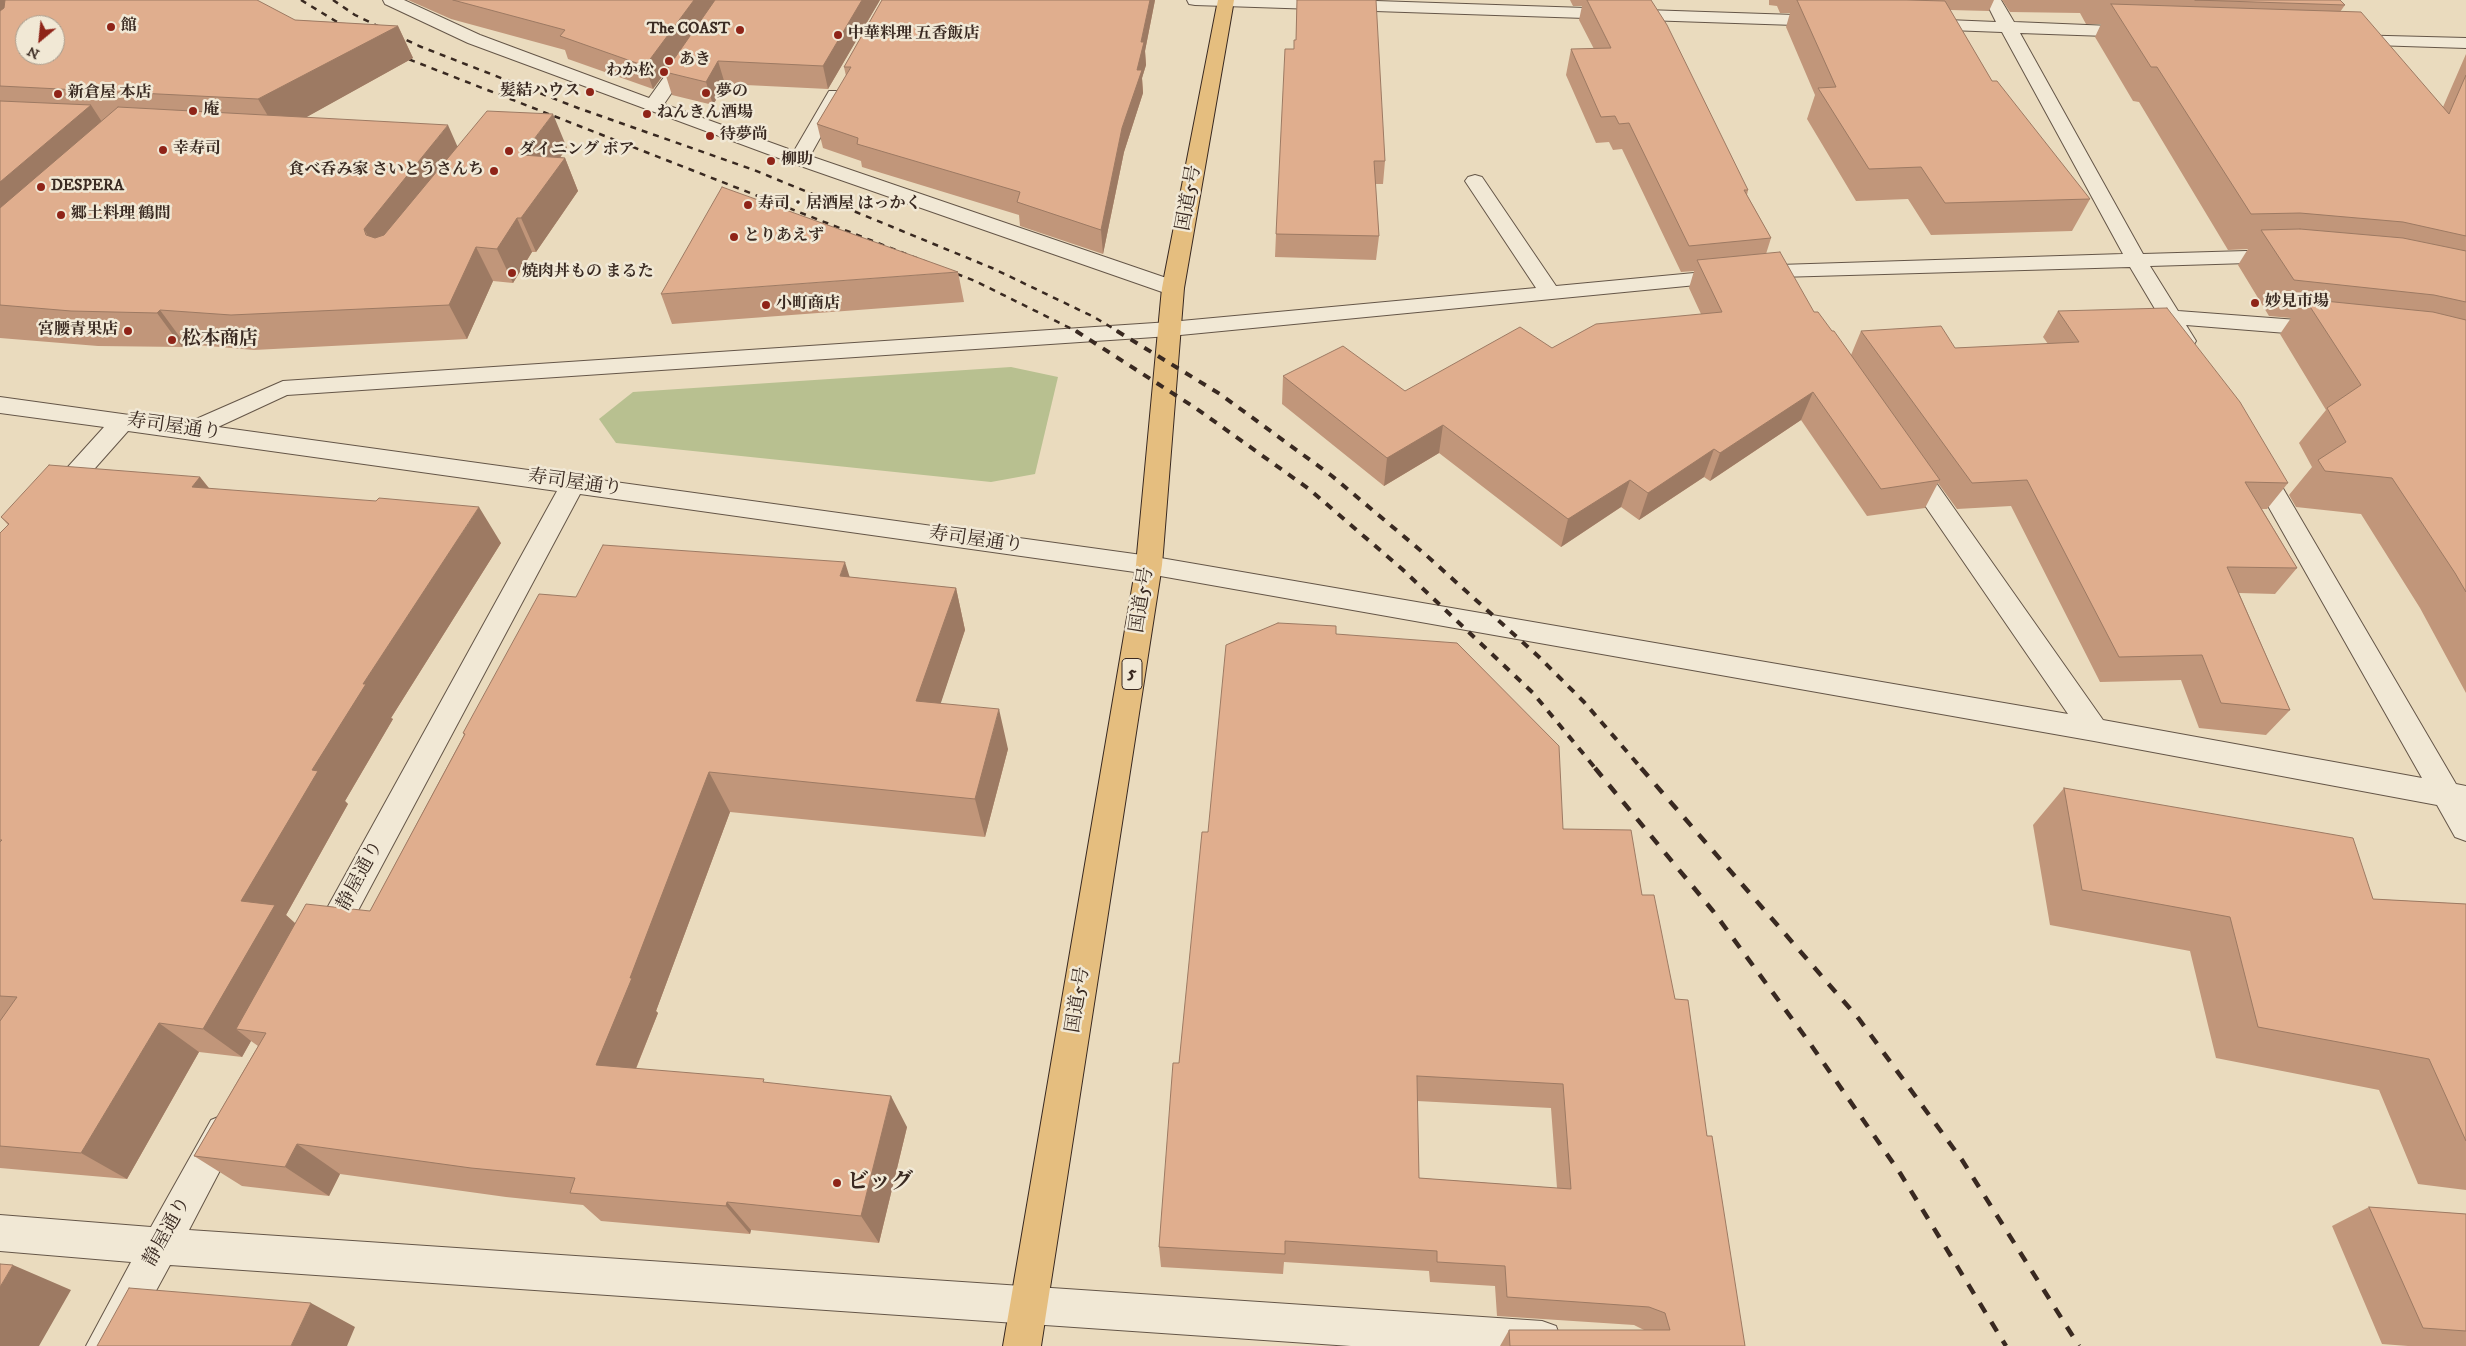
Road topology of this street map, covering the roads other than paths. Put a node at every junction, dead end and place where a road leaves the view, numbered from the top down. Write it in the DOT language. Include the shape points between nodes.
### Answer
graph roads {
  1 [pos="391,0"];
  2 [pos="727,0"];
  3 [pos="1195,0"];
  4 [pos="1993,0"];
  5 [pos="1226,1"];
  6 [pos="1652,8"];
  7 [pos="1842,22"];
  8 [pos="1911,24"];
  9 [pos="2009,27"];
  10 [pos="2147,32"];
  11 [pos="1664,34"];
  12 [pos="2335,39"];
  13 [pos="2466,43"];
  14 [pos="842,84"];
  15 [pos="653,106"];
  16 [pos="799,159"];
  17 [pos="1474,181"];
  18 [pos="2303,258"];
  19 [pos="2136,260"];
  20 [pos="1173,288"];
  21 [pos="1550,293"];
  22 [pos="2171,317"];
  23 [pos="1170,329"];
  24 [pos="2349,332"];
  25 [pos="2196,360"];
  26 [pos="0,405"];
  27 [pos="122,421"];
  28 [pos="190,431"];
  29 [pos="2245,445"];
  30 [pos="1898,447"];
  31 [pos="573,484"];
  32 [pos="39,516"];
  33 [pos="1149,565"];
  34 [pos="2094,730"];
  35 [pos="2457,796"];
  36 [pos="2466,828"];
  37 [pos="312,966"];
  38 [pos="236,1106"];
  39 [pos="0,1232"];
  40 [pos="160,1246"];
  41 [pos="1029,1307"];
  42 [pos="1574,1342"];
  43 [pos="105,1346"];
  44 [pos="1022,1346"];
  1 -- 15 [label="street" via="474,39"];
  2 -- 15 [label="street"];
  3 -- 5 [label="street"];
  4 -- 9 [label="street"];
  5 -- 6 [label="street"];
  5 -- 20 [label="highway, 国道5号 / 5"];
  6 -- 7 [label="street"];
  6 -- 11 [label="street"];
  8 -- 9 [label="street"];
  9 -- 10 [label="street"];
  9 -- 19 [label="street"];
  12 -- 13 [label="street"];
  14 -- 16 [label="street"];
  15 -- 16 [label="street"];
  16 -- 20 [label="street"];
  17 -- 21 [label="street"];
  18 -- 19 [label="street"];
  19 -- 21 [label="street" via="1783,276"];
  19 -- 22 [label="street"];
  20 -- 23 [label="highway, 国道5号 / 5"];
  21 -- 23 [label="street"];
  22 -- 24 [label="street"];
  22 -- 25 [label="street"];
  23 -- 28 [label="street" via="283,388"];
  23 -- 33 [label="highway, 国道5号 / 5"];
  26 -- 27 [label="street, 寿司屋通り"];
  27 -- 28 [label="street, 寿司屋通り"];
  27 -- 32 [label="street"];
  28 -- 31 [label="street, 寿司屋通り"];
  29 -- 35 [label="street"];
  30 -- 34 [label="street"];
  31 -- 33 [label="street, 寿司屋通り"];
  31 -- 37 [label="street, 静屋通り"];
  33 -- 34 [label="street, 寿司屋通り"];
  33 -- 41 [label="highway, 国道5号 / 5"];
  34 -- 35 [label="street, 寿司屋通り"];
  35 -- 36 [label="street"];
  38 -- 40 [label="street, 静屋通り"];
  39 -- 40 [label="street"];
  40 -- 41 [label="street"];
  40 -- 43 [label="street, 静屋通り"];
  41 -- 42 [label="street"];
  41 -- 44 [label="highway, 国道5号 / 5"];
}
